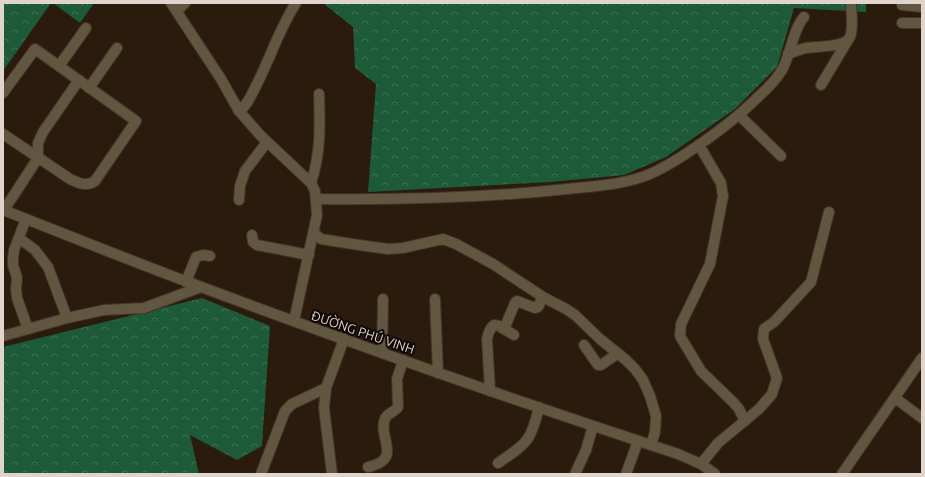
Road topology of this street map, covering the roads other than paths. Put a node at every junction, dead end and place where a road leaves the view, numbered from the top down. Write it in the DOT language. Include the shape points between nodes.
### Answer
graph roads {
  1 [pos="185,3"];
  2 [pos="296,3"];
  3 [pos="851,3"];
  4 [pos="902,6"];
  5 [pos="174,7"];
  6 [pos="922,7"];
  7 [pos="804,17"];
  8 [pos="902,23"];
  9 [pos="922,23"];
  10 [pos="86,28"];
  11 [pos="848,40"];
  12 [pos="117,48"];
  13 [pos="788,54"];
  14 [pos="59,66"];
  15 [pos="79,80"];
  16 [pos="821,85"];
  17 [pos="89,88"];
  18 [pos="3,92"];
  19 [pos="319,94"];
  20 [pos="239,111"];
  21 [pos="739,115"];
  22 [pos="3,134"];
  23 [pos="267,142"];
  24 [pos="699,145"];
  25 [pos="781,156"];
  26 [pos="38,158"];
  27 [pos="311,183"];
  28 [pos="316,199"];
  29 [pos="239,200"];
  30 [pos="4,210"];
  31 [pos="829,212"];
  32 [pos="26,219"];
  33 [pos="314,233"];
  34 [pos="252,235"];
  35 [pos="19,238"];
  36 [pos="309,255"];
  37 [pos="210,256"];
  38 [pos="186,282"];
  39 [pos="201,287"];
  40 [pos="543,298"];
  41 [pos="383,299"];
  42 [pos="435,299"];
  43 [pos="67,318"];
  44 [pos="294,321"];
  45 [pos="28,329"];
  46 [pos="504,329"];
  47 [pos="514,335"];
  48 [pos="3,336"];
  49 [pos="344,339"];
  50 [pos="584,345"];
  51 [pos="382,353"];
  52 [pos="617,354"];
  53 [pos="922,358"];
  54 [pos="403,360"];
  55 [pos="438,373"];
  56 [pos="326,388"];
  57 [pos="490,391"];
  58 [pos="895,398"];
  59 [pos="539,408"];
  60 [pos="922,418"];
  61 [pos="745,421"];
  62 [pos="593,426"];
  63 [pos="638,441"];
  64 [pos="651,445"];
  65 [pos="498,463"];
  66 [pos="700,464"];
  67 [pos="368,467"];
  68 [pos="261,474"];
  69 [pos="332,474"];
  70 [pos="575,474"];
  71 [pos="626,474"];
  72 [pos="715,474"];
  73 [pos="842,474"];
  1 -- 5 [label="street"];
  2 -- 20 [label="street" via="285,21 246,106"];
  3 -- 11 [label="street" via="852,26"];
  4 -- 6 [label="street"];
  5 -- 20 [label="street"];
  7 -- 13 [label="street"];
  8 -- 9 [label="street"];
  10 -- 14 [label="street"];
  11 -- 13 [label="street"];
  11 -- 16 [label="street"];
  12 -- 17 [label="street"];
  13 -- 21 [label="street" via="774,81"];
  14 -- 15 [label="street"];
  14 -- 18 [label="street" via="35,49"];
  15 -- 17 [label="street"];
  15 -- 26 [label="street" via="43,132 38,143"];
  17 -- 26 [label="street" via="136,122 95,181 88,184 79,183"];
  19 -- 27 [label="street" via="319,147"];
  20 -- 23 [label="street"];
  21 -- 24 [label="street"];
  21 -- 25 [label="street"];
  22 -- 26 [label="street"];
  23 -- 27 [label="street"];
  23 -- 29 [label="street" via="245,171"];
  24 -- 28 [label="street" via="650,174 623,182 478,196 393,200"];
  24 -- 61 [label="street" via="721,183 723,196 710,264 681,324 680,336 701,371 734,403"];
  26 -- 30 [label="street"];
  27 -- 28 [label="street"];
  28 -- 33 [label="street"];
  30 -- 32 [label="street, ĐƯỜNG PHÚ VINH"];
  31 -- 61 [label="street" via="812,282 764,329 763,339 777,378 772,394"];
  32 -- 35 [label="street"];
  32 -- 38 [label="street, ĐƯỜNG PHÚ VINH"];
  33 -- 36 [label="street"];
  33 -- 40 [label="street" via="322,239 388,249 443,239 493,264"];
  34 -- 36 [label="street" via="253,242 257,245"];
  35 -- 43 [label="street" via="35,250 48,267"];
  35 -- 45 [label="street" via="14,250 13,265 17,278 17,298"];
  36 -- 44 [label="street"];
  37 -- 38 [label="street" via="196,257"];
  38 -- 39 [label="street, ĐƯỜNG PHÚ VINH"];
  39 -- 43 [label="street" via="144,308 104,310"];
  39 -- 44 [label="street, ĐƯỜNG PHÚ VINH"];
  40 -- 46 [label="street" via="535,308 520,302 515,303"];
  40 -- 52 [label="street" via="575,315"];
  41 -- 51 [label="street"];
  42 -- 55 [label="street"];
  43 -- 45 [label="street"];
  44 -- 49 [label="street, ĐƯỜNG PHÚ VINH"];
  45 -- 48 [label="street"];
  46 -- 47 [label="street"];
  46 -- 57 [label="street" via="493,326 487,339"];
  49 -- 51 [label="street, ĐƯỜNG PHÚ VINH"];
  49 -- 56 [label="street"];
  50 -- 52 [label="street" via="598,365"];
  51 -- 54 [label="street, ĐƯỜNG PHÚ VINH"];
  52 -- 64 [label="street" via="635,369 650,396 656,416"];
  53 -- 58 [label="street"];
  54 -- 55 [label="street, ĐƯỜNG PHÚ VINH"];
  54 -- 67 [label="street" via="397,379 398,407 385,419 383,427 388,447 386,455 378,464"];
  55 -- 57 [label="street, ĐƯỜNG PHÚ VINH"];
  56 -- 68 [label="street" via="292,404 285,411"];
  56 -- 69 [label="street" via="324,408"];
  57 -- 59 [label="street, ĐƯỜNG PHÚ VINH"];
  58 -- 60 [label="street"];
  58 -- 73 [label="street"];
  59 -- 62 [label="street, ĐƯỜNG PHÚ VINH"];
  59 -- 65 [label="street" via="535,426 528,440"];
  61 -- 66 [label="street" via="718,443"];
  62 -- 63 [label="street, ĐƯỜNG PHÚ VINH"];
  62 -- 70 [label="street"];
  63 -- 64 [label="street, ĐƯỜNG PHÚ VINH"];
  63 -- 71 [label="street"];
  64 -- 66 [label="street, ĐƯỜNG PHÚ VINH"];
  66 -- 72 [label="street, ĐƯỜNG PHÚ VINH"];
}
